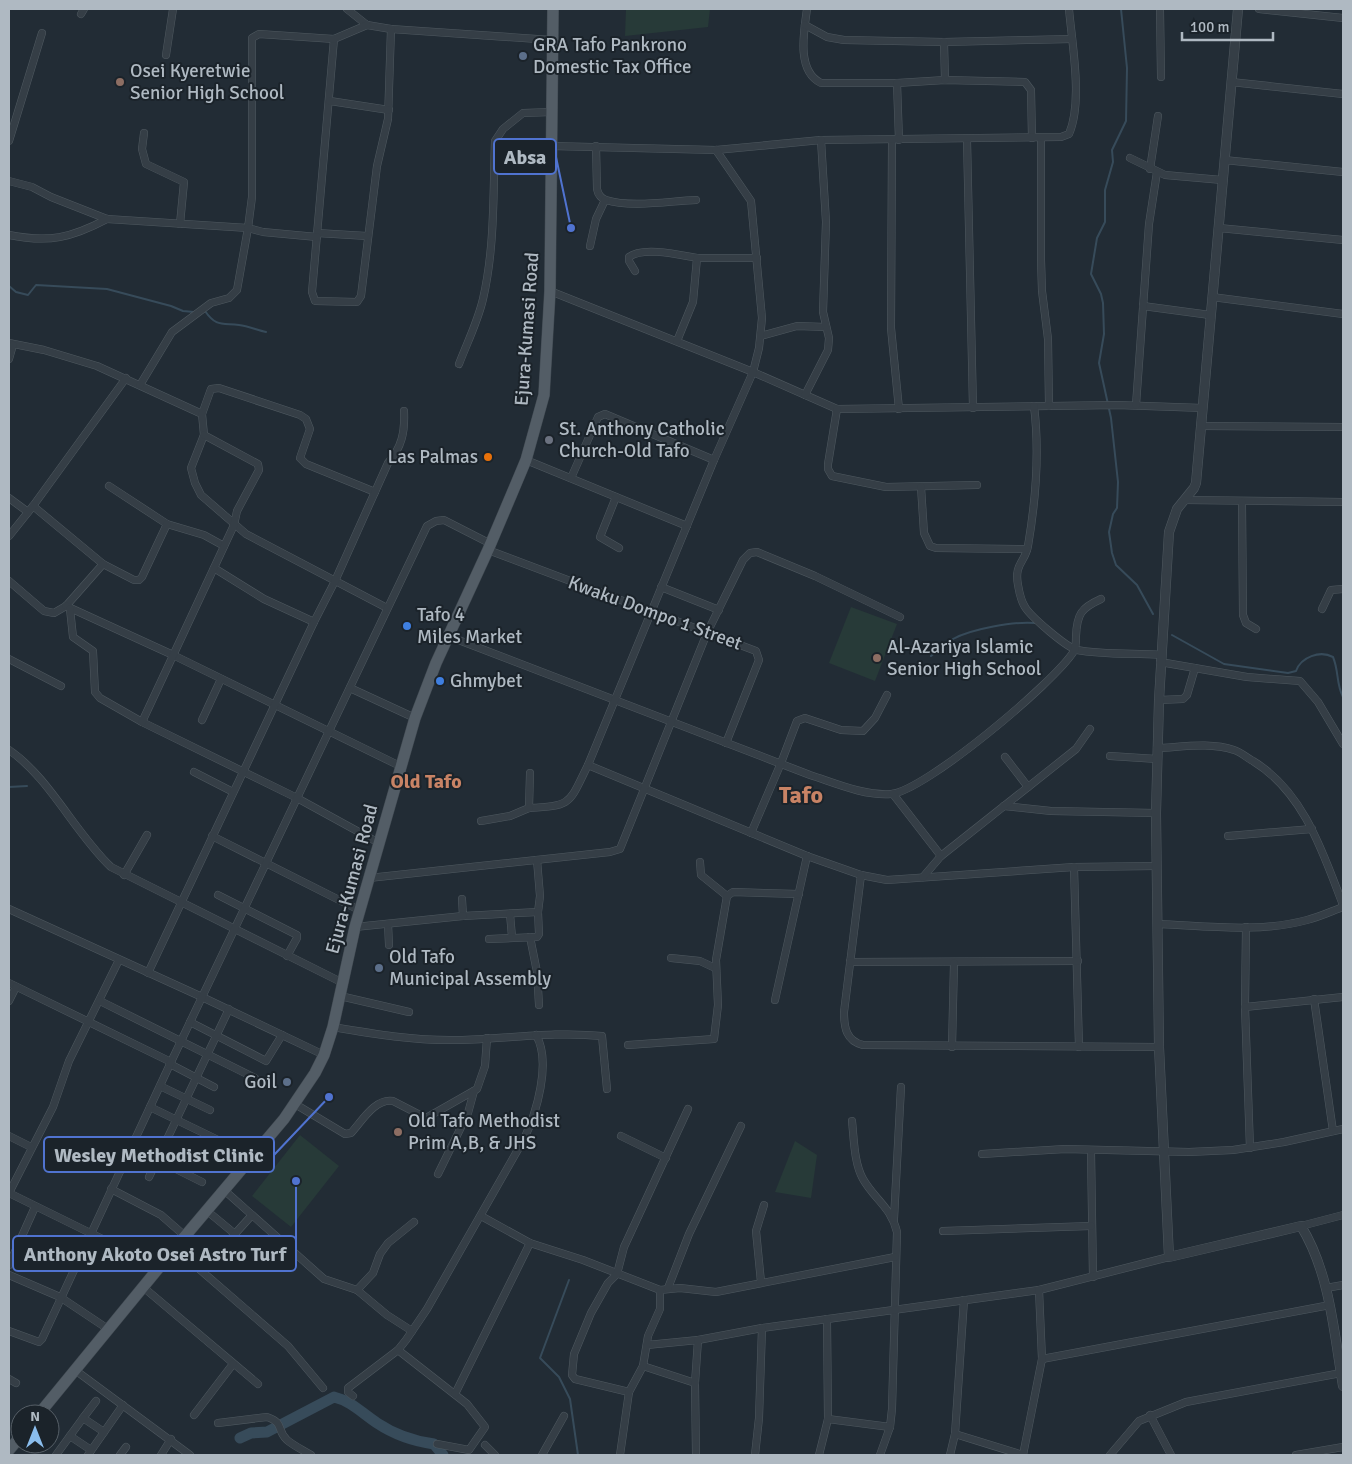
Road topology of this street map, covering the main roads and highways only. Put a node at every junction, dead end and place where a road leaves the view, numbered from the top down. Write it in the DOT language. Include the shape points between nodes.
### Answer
graph roads {
  1 [pos="553,9"];
  2 [pos="47,1404"];
  1 -- 2 [label="main road, Ejura-Kumasi Road" via="550,291 544,395 526,460 415,718 368,878 324,1055 295,1104"];
}
